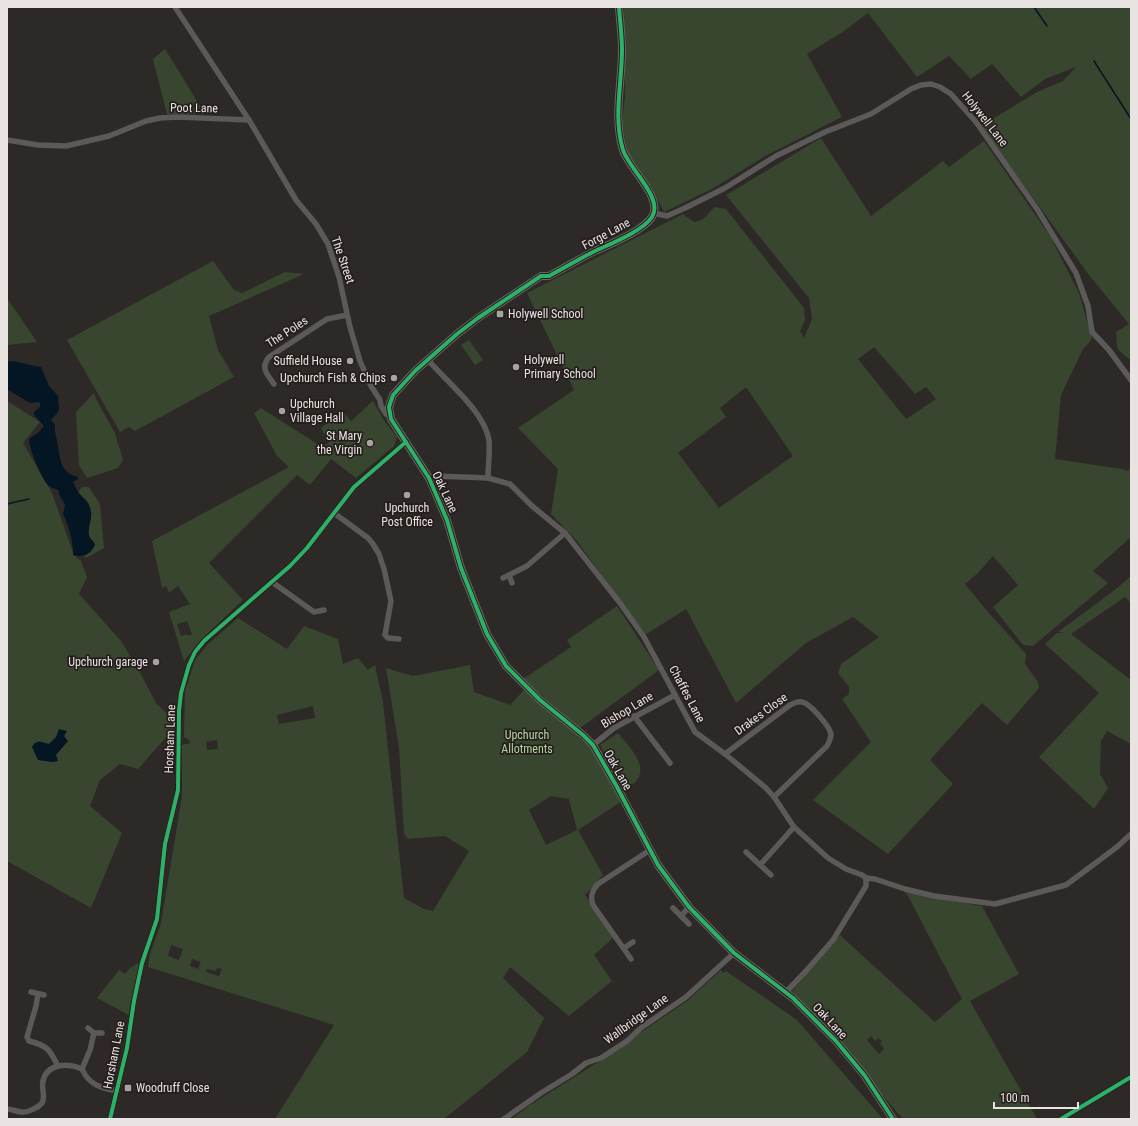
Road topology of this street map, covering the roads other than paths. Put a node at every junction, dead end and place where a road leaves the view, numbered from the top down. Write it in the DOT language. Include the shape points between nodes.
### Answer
graph roads {
  1 [pos="175,7"];
  2 [pos="619,7"];
  3 [pos="249,120"];
  4 [pos="7,140"];
  5 [pos="654,213"];
  6 [pos="347,315"];
  7 [pos="428,360"];
  8 [pos="1131,380"];
  9 [pos="274,384"];
  10 [pos="380,400"];
  11 [pos="390,403"];
  12 [pos="390,416"];
  13 [pos="406,442"];
  14 [pos="429,478"];
  15 [pos="488,478"];
  16 [pos="334,513"];
  17 [pos="565,533"];
  18 [pos="272,582"];
  19 [pos="512,583"];
  20 [pos="324,610"];
  21 [pos="399,639"];
  22 [pos="675,695"];
  23 [pos="634,716"];
  24 [pos="593,745"];
  25 [pos="725,754"];
  26 [pos="670,763"];
  27 [pos="774,797"];
  28 [pos="794,827"];
  29 [pos="1131,834"];
  30 [pos="650,850"];
  31 [pos="746,852"];
  32 [pos="760,865"];
  33 [pos="771,875"];
  34 [pos="866,878"];
  35 [pos="689,907"];
  36 [pos="673,908"];
  37 [pos="681,916"];
  38 [pos="689,924"];
  39 [pos="633,942"];
  40 [pos="624,948"];
  41 [pos="734,953"];
  42 [pos="631,959"];
  43 [pos="31,992"];
  44 [pos="786,992"];
  45 [pos="88,1028"];
  46 [pos="94,1033"];
  47 [pos="102,1033"];
  48 [pos="58,1066"];
  49 [pos="82,1069"];
  50 [pos="117,1091"];
  51 [pos="7,1109"];
  52 [pos="110,1119"];
  53 [pos="504,1119"];
  54 [pos="893,1119"];
  1 -- 3 [label="street, Poot Lane"];
  2 -- 5 [label="street" via="622,50 618,102 620,137 628,161 652,196"];
  3 -- 4 [label="street, Poot Lane" via="160,118 101,138 66,146 38,146"];
  3 -- 6 [label="street, The Street" via="296,200 316,224 328,244 339,277"];
  5 -- 7 [label="street, Forge Lane" via="647,223 629,234 549,276 541,276 478,318"];
  5 -- 8 [label="street, Holywell Lane" via="667,216 725,188 776,156 825,132 871,114 911,89 931,84 940,87 951,94 976,122 1038,208 1076,273 1088,306 1092,332"];
  6 -- 9 [label="street, The Poles" via="327,319 269,357 264,368"];
  6 -- 10 [label="street, The Street" via="361,364"];
  7 -- 11 [label="street, Forge Lane" via="393,395"];
  7 -- 15 [label="street" via="482,421 489,445"];
  10 -- 11 [label="street"];
  10 -- 12 [label="street, The Street" via="385,413"];
  11 -- 12 [label="street"];
  12 -- 13 [label="street, Oak Lane"];
  13 -- 14 [label="street, Oak Lane"];
  13 -- 16 [label="street, Horsham Lane" via="356,485"];
  14 -- 15 [label="street, Chaffes Lane"];
  14 -- 24 [label="street, Oak Lane" via="447,520 477,610 498,656 535,696"];
  15 -- 17 [label="street, Chaffes Lane" via="510,484"];
  16 -- 18 [label="street, Horsham Lane" via="297,559"];
  16 -- 21 [label="street" via="366,536 377,550 391,600 384,635"];
  17 -- 19 [label="street" via="527,566 506,576"];
  17 -- 22 [label="street, Chaffes Lane" via="644,637"];
  18 -- 20 [label="street" via="314,612"];
  18 -- 50 [label="street, Horsham Lane" via="202,644 193,656 186,673 179,711 178,790 165,844 157,919 142,963"];
  22 -- 23 [label="street, Bishop Lane"];
  22 -- 25 [label="street, Chaffes Lane" via="695,732"];
  23 -- 24 [label="street, Bishop Lane"];
  23 -- 26 [label="street"];
  24 -- 30 [label="street, Oak Lane"];
  25 -- 27 [label="street, Chaffes Lane"];
  25 -- 27 [label="street, Drakes Close" via="790,705 802,702 811,706 830,730 830,741"];
  27 -- 28 [label="street, Chaffes Lane"];
  28 -- 32 [label="street"];
  28 -- 34 [label="street, Chaffes Lane" via="828,858"];
  29 -- 34 [label="street, Chaffes Lane" via="1066,885 995,904 934,896 875,878"];
  30 -- 35 [label="street, Oak Lane"];
  30 -- 40 [label="street" via="593,889 593,905"];
  31 -- 32 [label="street"];
  32 -- 33 [label="street"];
  34 -- 44 [label="street" via="866,886 833,940"];
  35 -- 37 [label="street"];
  35 -- 41 [label="street, Oak Lane"];
  36 -- 37 [label="street"];
  37 -- 38 [label="street"];
  39 -- 40 [label="street"];
  40 -- 42 [label="street"];
  41 -- 44 [label="street, Oak Lane"];
  41 -- 53 [label="street, Wallbridge Lane" via="686,997 642,1028 627,1042 601,1058 586,1063"];
  43 -- 48 [label="street" via="41,994 27,1037 29,1041 47,1048"];
  44 -- 54 [label="street, Oak Lane" via="836,1041 865,1076"];
  45 -- 46 [label="street"];
  46 -- 47 [label="street"];
  46 -- 49 [label="street"];
  48 -- 49 [label="street" via="70,1065"];
  48 -- 51 [label="street" via="51,1069 42,1081 42,1103 22,1112"];
  49 -- 50 [label="street" via="90,1082"];
  50 -- 52 [label="street, Horsham Lane"];
}
